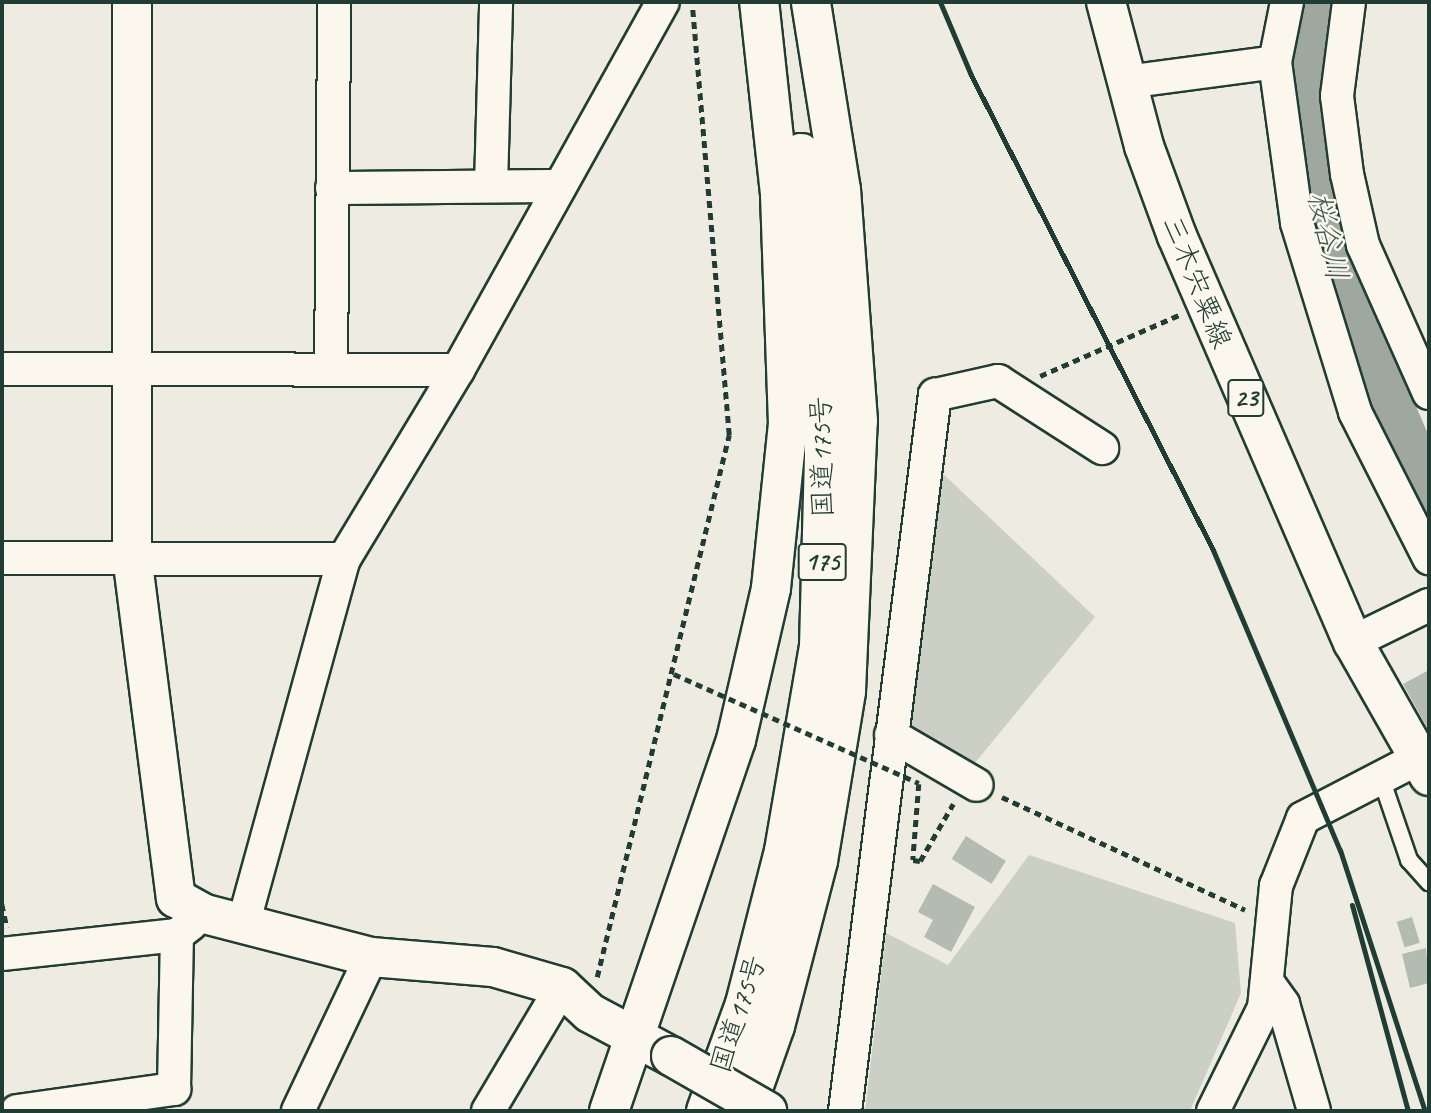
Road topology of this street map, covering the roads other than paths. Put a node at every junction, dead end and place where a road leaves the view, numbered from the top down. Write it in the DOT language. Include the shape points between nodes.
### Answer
graph roads {
  1 [pos="132,2"];
  2 [pos="334,2"];
  3 [pos="496,2"];
  4 [pos="663,2"];
  5 [pos="759,2"];
  6 [pos="772,2"];
  7 [pos="811,2"];
  8 [pos="1107,2"];
  9 [pos="1287,2"];
  10 [pos="1349,2"];
  11 [pos="1275,62"];
  12 [pos="1126,82"];
  13 [pos="491,186"];
  14 [pos="560,186"];
  15 [pos="332,188"];
  16 [pos="2,369"];
  17 [pos="331,370"];
  18 [pos="458,370"];
  19 [pos="134,372"];
  20 [pos="1429,393"];
  21 [pos="1102,448"];
  22 [pos="132,556"];
  23 [pos="2,558"];
  24 [pos="1429,558"];
  25 [pos="344,559"];
  26 [pos="1429,605"];
  27 [pos="1353,642"];
  28 [pos="846,691"];
  29 [pos="891,736"];
  30 [pos="1423,768"];
  31 [pos="1381,778"];
  32 [pos="972,782"];
  33 [pos="1429,882"];
  34 [pos="244,921"];
  35 [pos="191,924"];
  36 [pos="2,954"];
  37 [pos="371,957"];
  38 [pos="1268,984"];
  39 [pos="562,987"];
  40 [pos="632,1037"];
  41 [pos="18,1111"];
  42 [pos="298,1111"];
  43 [pos="488,1111"];
  44 [pos="610,1111"];
  45 [pos="706,1111"];
  46 [pos="745,1111"];
  47 [pos="769,1111"];
  48 [pos="845,1111"];
  49 [pos="1213,1111"];
  50 [pos="1314,1111"];
  1 -- 19 [label="main road"];
  2 -- 15 [label="street"];
  3 -- 13 [label="street"];
  4 -- 14 [label="street"];
  5 -- 40 [label="main road" via="780,194 788,424 771,588 736,740"];
  6 -- 45 [label="main road, 国道175号 / 175" via="794,102 816,275 824,454 820,647 784,851 745,1004"];
  7 -- 28 [label="main road, 国道175号 / 175" via="841,190 858,421"];
  8 -- 12 [label="main road, 三木宍粟線 / 23"];
  9 -- 11 [label="street"];
  10 -- 20 [label="street" via="1337,96 1347,174 1363,245"];
  11 -- 12 [label="street"];
  11 -- 24 [label="street" via="1297,223 1324,319 1355,412"];
  12 -- 27 [label="main road, 三木宍粟線 / 23" via="1144,146 1206,303"];
  13 -- 14 [label="street"];
  13 -- 15 [label="street"];
  14 -- 18 [label="street"];
  15 -- 17 [label="street"];
  16 -- 19 [label="street"];
  17 -- 18 [label="street"];
  17 -- 19 [label="street"];
  18 -- 25 [label="street"];
  19 -- 22 [label="main road"];
  21 -- 29 [label="street" via="998,381 935,395"];
  22 -- 23 [label="street"];
  22 -- 25 [label="street"];
  22 -- 35 [label="main road" via="176,898"];
  25 -- 34 [label="street"];
  26 -- 27 [label="street"];
  27 -- 30 [label="main road, 三木宍粟線 / 23"];
  28 -- 46 [label="main road, 国道175号 / 175" via="818,861 775,1026"];
  28 -- 47 [label="main road" via="835,878"];
  29 -- 32 [label="street"];
  29 -- 48 [label="street"];
  30 -- 31 [label="street"];
  31 -- 33 [label="lane" via="1409,860"];
  31 -- 38 [label="street" via="1303,818 1276,886"];
  34 -- 35 [label="main road"];
  34 -- 37 [label="main road"];
  35 -- 36 [label="street"];
  35 -- 41 [label="street" via="174,1089"];
  37 -- 39 [label="main road" via="493,967"];
  37 -- 42 [label="street"];
  38 -- 49 [label="street" via="1264,1008"];
  38 -- 50 [label="street" via="1283,1004"];
  39 -- 40 [label="main road" via="590,1013"];
  39 -- 43 [label="street"];
  40 -- 44 [label="main road"];
  40 -- 47 [label="main road, bridge"];
}
